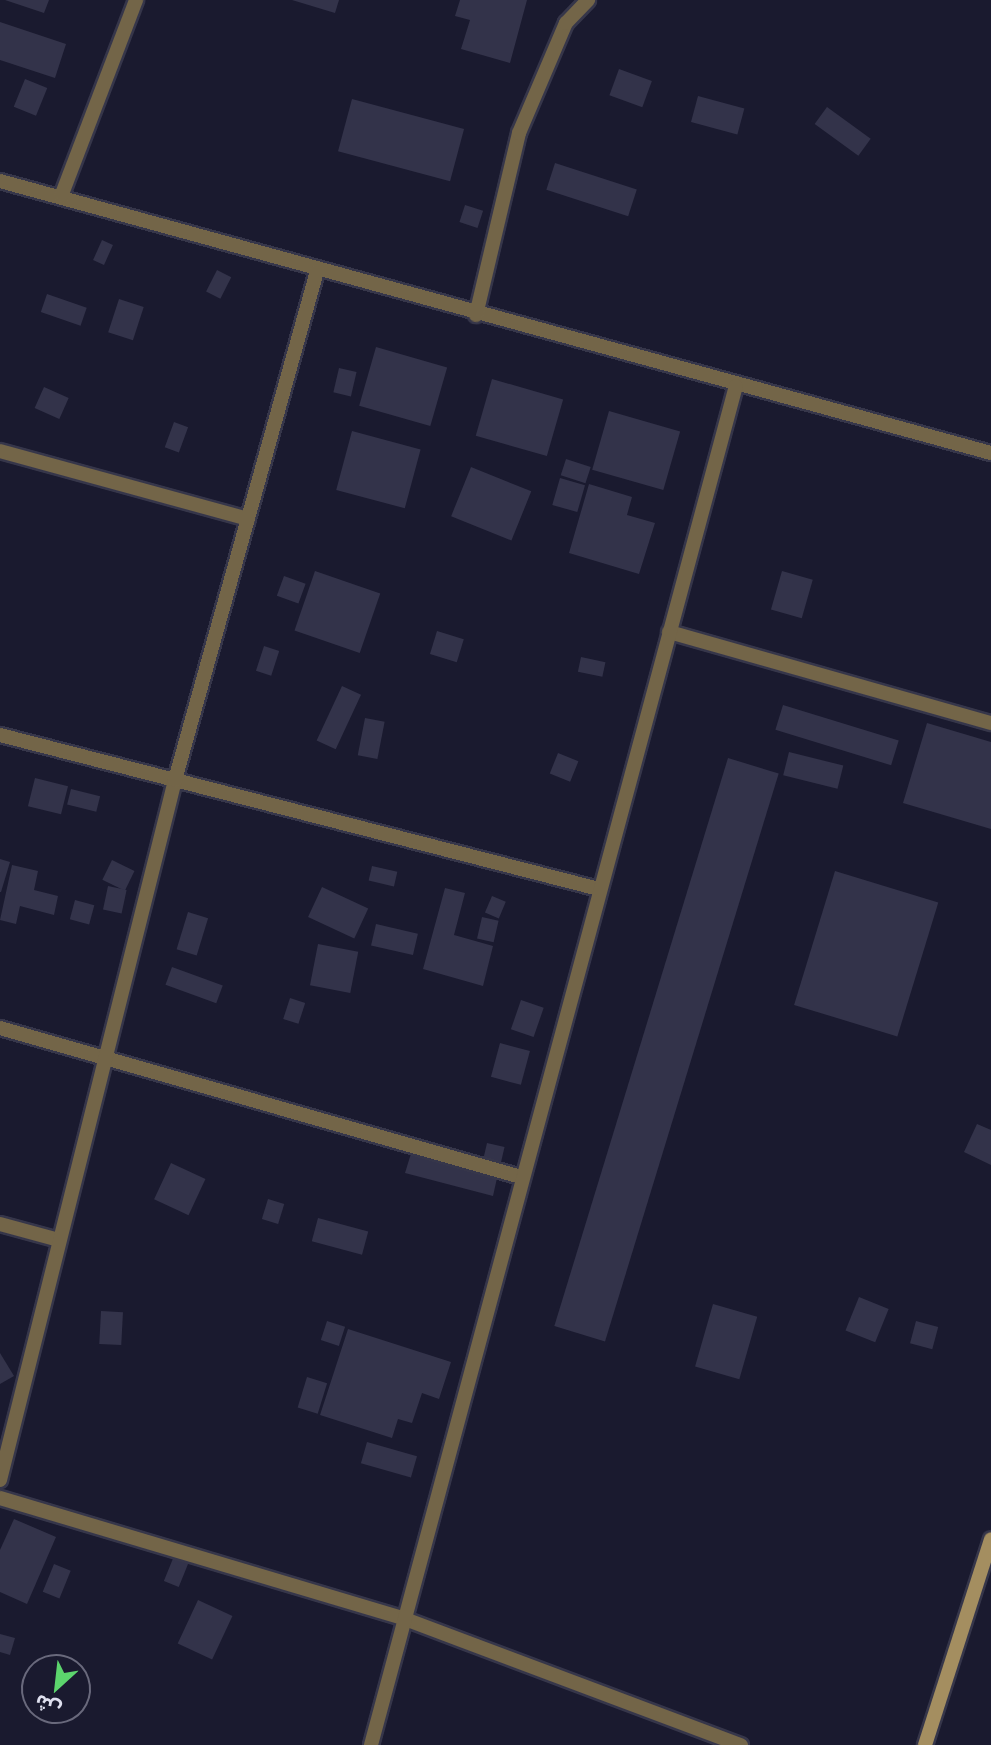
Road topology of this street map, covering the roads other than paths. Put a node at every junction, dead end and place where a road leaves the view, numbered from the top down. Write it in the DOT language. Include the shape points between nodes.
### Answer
graph roads {
  1 [pos="136,0"];
  2 [pos="588,0"];
  3 [pos="0,181"];
  4 [pos="62,194"];
  5 [pos="317,271"];
  6 [pos="476,315"];
  7 [pos="736,386"];
  8 [pos="0,451"];
  9 [pos="991,453"];
  10 [pos="248,519"];
  11 [pos="669,632"];
  12 [pos="991,723"];
  13 [pos="0,735"];
  14 [pos="175,780"];
  15 [pos="599,889"];
  16 [pos="0,1028"];
  17 [pos="104,1059"];
  18 [pos="521,1177"];
  19 [pos="0,1224"];
  20 [pos="59,1241"];
  21 [pos="0,1480"];
  22 [pos="0,1497"];
  23 [pos="991,1539"];
  24 [pos="405,1619"];
  25 [pos="371,1745"];
  26 [pos="741,1745"];
  27 [pos="925,1745"];
  1 -- 4 [label="street"];
  2 -- 6 [label="street" via="566,23 519,133"];
  3 -- 4 [label="street"];
  4 -- 5 [label="street"];
  5 -- 6 [label="street"];
  5 -- 10 [label="street"];
  6 -- 7 [label="street"];
  7 -- 9 [label="street"];
  7 -- 11 [label="street"];
  8 -- 10 [label="street"];
  10 -- 14 [label="street"];
  11 -- 12 [label="street"];
  11 -- 15 [label="street"];
  13 -- 14 [label="street"];
  14 -- 15 [label="street"];
  14 -- 17 [label="street"];
  15 -- 18 [label="street"];
  16 -- 17 [label="street"];
  17 -- 18 [label="street"];
  17 -- 20 [label="street"];
  18 -- 24 [label="street"];
  19 -- 20 [label="street"];
  20 -- 21 [label="street"];
  22 -- 24 [label="street"];
  23 -- 27 [label="main road"];
  24 -- 25 [label="street"];
  24 -- 26 [label="street"];
}
